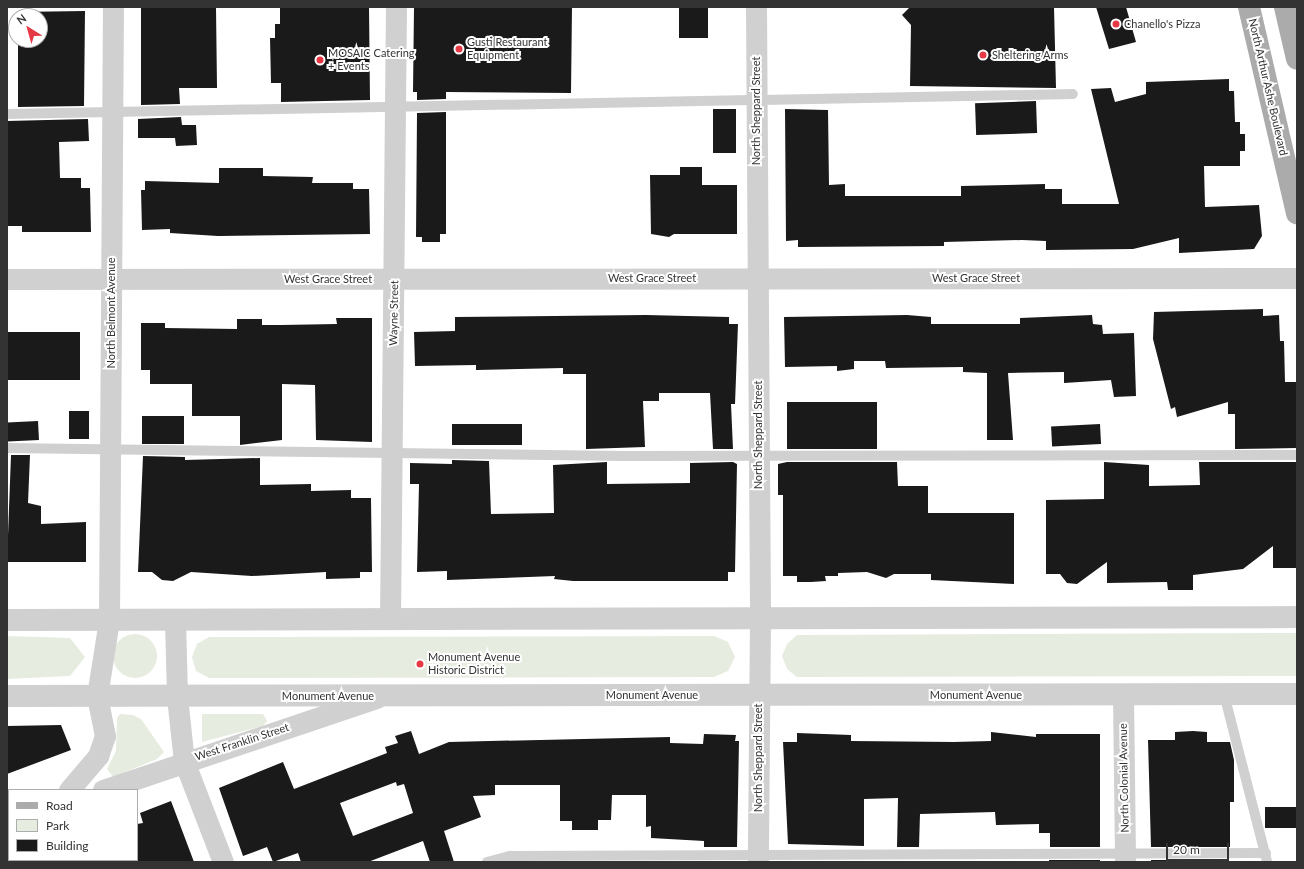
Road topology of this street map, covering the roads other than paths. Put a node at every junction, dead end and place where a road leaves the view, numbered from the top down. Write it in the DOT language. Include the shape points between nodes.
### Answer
graph roads {
  1 [pos="113,7"];
  2 [pos="396,7"];
  3 [pos="756,7"];
  4 [pos="1249,7"];
  5 [pos="1285,7"];
  6 [pos="1297,59"];
  7 [pos="1073,94"];
  8 [pos="755,97"];
  9 [pos="396,105"];
  10 [pos="113,113"];
  11 [pos="7,114"];
  12 [pos="1297,214"];
  13 [pos="758,278"];
  14 [pos="1297,278"];
  15 [pos="112,279"];
  16 [pos="394,279"];
  17 [pos="7,280"];
  18 [pos="7,448"];
  19 [pos="110,448"];
  20 [pos="392,454"];
  21 [pos="759,455"];
  22 [pos="1297,455"];
  23 [pos="1297,617"];
  24 [pos="760,618"];
  25 [pos="390,619"];
  26 [pos="7,620"];
  27 [pos="109,620"];
  28 [pos="175,620"];
  29 [pos="1122,694"];
  30 [pos="1224,694"];
  31 [pos="1297,694"];
  32 [pos="758,695"];
  33 [pos="7,696"];
  34 [pos="97,696"];
  35 [pos="382,696"];
  36 [pos="177,697"];
  37 [pos="184,761"];
  38 [pos="70,789"];
  39 [pos="106,789"];
  40 [pos="1266,857"];
  41 [pos="1125,858"];
  42 [pos="642,859"];
  43 [pos="758,859"];
  44 [pos="223,862"];
  45 [pos="487,862"];
  1 -- 10 [label="street, North Belmont Avenue"];
  2 -- 9 [label="street, Wayne Street"];
  3 -- 8 [label="street, North Sheppard Street"];
  4 -- 12 [label="main road, North Arthur Ashe Boulevard"];
  5 -- 6 [label="main road"];
  7 -- 8 [label="lane"];
  8 -- 9 [label="lane"];
  8 -- 13 [label="street, North Sheppard Street"];
  9 -- 10 [label="lane"];
  9 -- 16 [label="street, Wayne Street"];
  10 -- 11 [label="lane"];
  10 -- 15 [label="street, North Belmont Avenue"];
  13 -- 14 [label="street, West Grace Street"];
  13 -- 16 [label="street, West Grace Street"];
  13 -- 21 [label="street, North Sheppard Street"];
  15 -- 16 [label="street, West Grace Street"];
  15 -- 17 [label="street, West Grace Street"];
  15 -- 19 [label="street, North Belmont Avenue"];
  16 -- 20 [label="street, Wayne Street"];
  18 -- 19 [label="lane"];
  19 -- 20 [label="lane"];
  19 -- 27 [label="street, North Belmont Avenue"];
  20 -- 21 [label="lane"];
  20 -- 25 [label="street, Wayne Street"];
  21 -- 22 [label="lane"];
  21 -- 24 [label="street, North Sheppard Street"];
  23 -- 24 [label="street"];
  24 -- 25 [label="street"];
  24 -- 32 [label="street, North Sheppard Street"];
  25 -- 28 [label="street"];
  26 -- 27 [label="street"];
  27 -- 28 [label="street"];
  27 -- 34 [label="street, North Belmont Avenue"];
  28 -- 36 [label="street"];
  29 -- 30 [label="street, Monument Avenue"];
  29 -- 32 [label="street, Monument Avenue"];
  29 -- 41 [label="street, North Colonial Avenue"];
  30 -- 31 [label="street, Monument Avenue"];
  30 -- 40 [label="lane"];
  32 -- 35 [label="street, Monument Avenue"];
  32 -- 43 [label="street, North Sheppard Street"];
  33 -- 34 [label="street, Monument Avenue"];
  34 -- 36 [label="street, Monument Avenue"];
  34 -- 38 [label="street" via="105,736 98,756"];
  35 -- 36 [label="street, Monument Avenue"];
  35 -- 37 [label="street, West Franklin Street"];
  36 -- 37 [label="street"];
  37 -- 39 [label="street, West Franklin Street"];
  37 -- 44 [label="street"];
  40 -- 41 [label="lane"];
  41 -- 43 [label="lane"];
  42 -- 43 [label="lane"];
  42 -- 45 [label="lane" via="510,856"];
}
